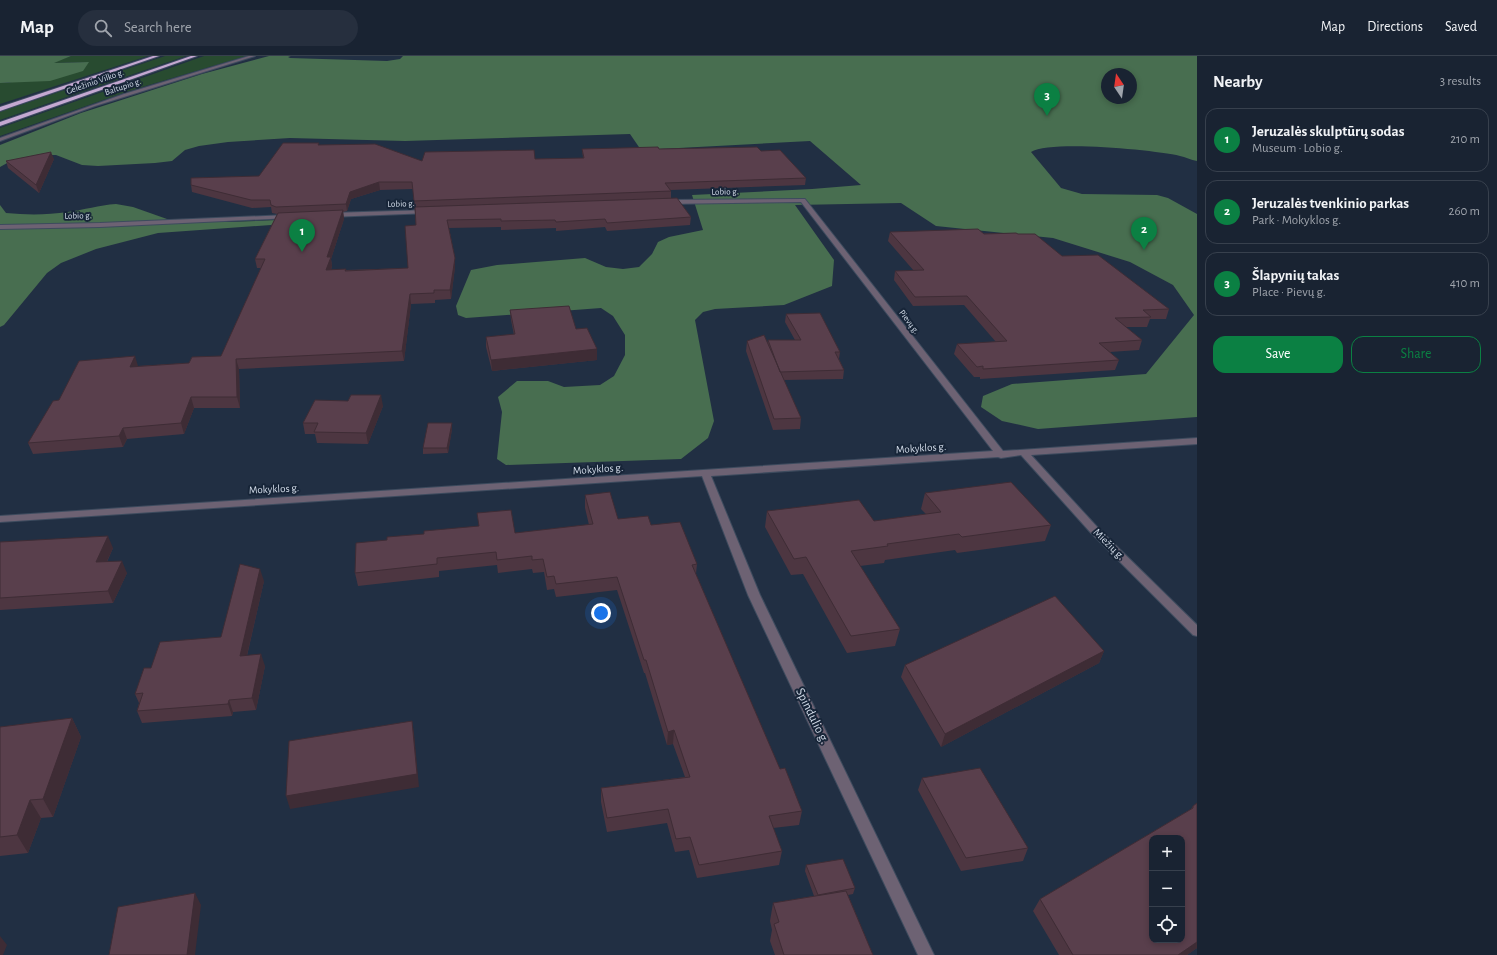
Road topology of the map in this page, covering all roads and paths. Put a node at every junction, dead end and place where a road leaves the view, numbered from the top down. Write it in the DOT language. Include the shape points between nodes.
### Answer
graph roads {
  1 [pos="157,56"];
  2 [pos="194,56"];
  3 [pos="253,56"];
  4 [pos="0,109"];
  5 [pos="0,124"];
  6 [pos="0,140"];
  7 [pos="803,200"];
  8 [pos="661,202"];
  9 [pos="432,212"];
  10 [pos="295,216"];
  11 [pos="324,216"];
  12 [pos="0,228"];
  13 [pos="1197,441"];
  14 [pos="1024,453"];
  15 [pos="1001,455"];
  16 [pos="706,474"];
  17 [pos="0,519"];
  18 [pos="1197,632"];
  19 [pos="926,955"];
  1 -- 4 [label="highway, Geležinio Vilko g."];
  2 -- 5 [label="highway, Geležinio Vilko g."];
  3 -- 6 [label="street, Baltupio g." via="116,97"];
  7 -- 8 [label="street, Lobio g."];
  7 -- 15 [label="street, Pievų g."];
  9 -- 11 [label="street, Lobio g."];
  10 -- 12 [label="street, Lobio g."];
  13 -- 14 [label="street, Mokyklos g."];
  14 -- 15 [label="street, Mokyklos g."];
  14 -- 18 [label="street, Miežių g." via="1095,531"];
  15 -- 16 [label="street, Mokyklos g."];
  16 -- 17 [label="street, Mokyklos g."];
  16 -- 19 [label="street, Spindulio g." via="754,595"];
}
